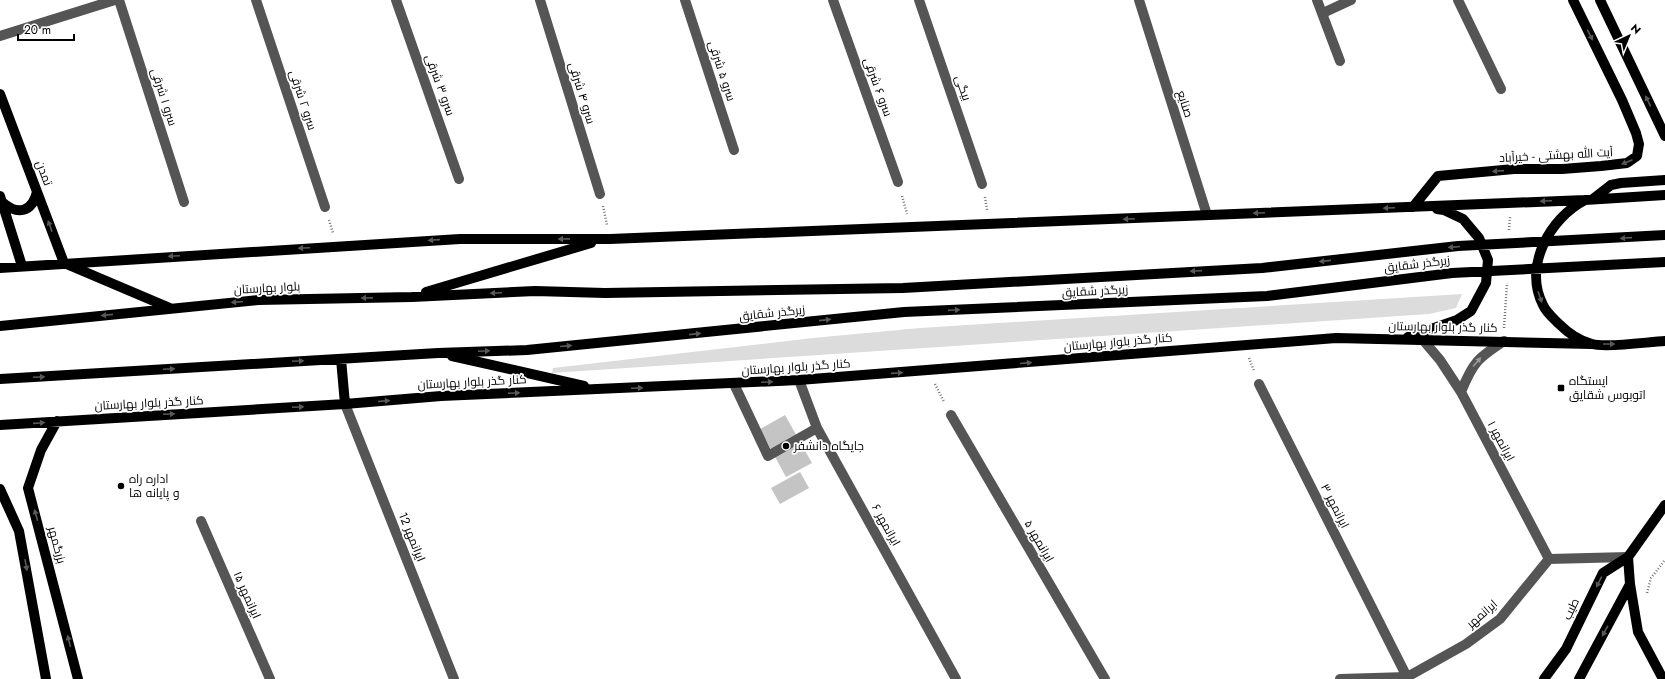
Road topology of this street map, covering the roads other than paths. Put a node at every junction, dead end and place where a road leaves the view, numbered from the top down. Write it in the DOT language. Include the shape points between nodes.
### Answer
graph roads {
  1 [pos="115,0"];
  2 [pos="119,0"];
  3 [pos="256,0"];
  4 [pos="396,0"];
  5 [pos="540,0"];
  6 [pos="685,0"];
  7 [pos="833,0"];
  8 [pos="919,0"];
  9 [pos="1139,0"];
  10 [pos="1317,0"];
  11 [pos="1351,0"];
  12 [pos="1458,0"];
  13 [pos="1573,0"];
  14 [pos="1600,0"];
  15 [pos="1322,13"];
  16 [pos="0,36"];
  17 [pos="1340,61"];
  18 [pos="1501,89"];
  19 [pos="0,94"];
  20 [pos="1665,136"];
  21 [pos="734,150"];
  22 [pos="459,179"];
  23 [pos="1665,180"];
  24 [pos="898,182"];
  25 [pos="982,184"];
  26 [pos="38,192"];
  27 [pos="600,194"];
  28 [pos="1665,195"];
  29 [pos="1,199"];
  30 [pos="1589,199"];
  31 [pos="184,202"];
  32 [pos="325,207"];
  33 [pos="1413,207"];
  34 [pos="1207,215"];
  35 [pos="1665,235"];
  36 [pos="606,239"];
  37 [pos="1665,262"];
  38 [pos="64,263"];
  39 [pos="22,266"];
  40 [pos="0,268"];
  41 [pos="535,291"];
  42 [pos="412,297"];
  43 [pos="170,308"];
  44 [pos="0,326"];
  45 [pos="1403,339"];
  46 [pos="1423,340"];
  47 [pos="1504,341"];
  48 [pos="1665,341"];
  49 [pos="1592,344"];
  50 [pos="438,353"];
  51 [pos="341,359"];
  52 [pos="0,379"];
  53 [pos="799,380"];
  54 [pos="734,384"];
  55 [pos="1259,384"];
  56 [pos="598,389"];
  57 [pos="1461,392"];
  58 [pos="345,404"];
  59 [pos="951,415"];
  60 [pos="57,421"];
  61 [pos="0,425"];
  62 [pos="817,428"];
  63 [pos="0,489"];
  64 [pos="1665,505"];
  65 [pos="201,521"];
  66 [pos="1628,557"];
  67 [pos="1549,559"];
  68 [pos="1630,584"];
  69 [pos="1408,678"];
  70 [pos="46,679"];
  71 [pos="78,679"];
  72 [pos="270,679"];
  73 [pos="454,679"];
  74 [pos="956,679"];
  75 [pos="1105,679"];
  76 [pos="1340,679"];
  77 [pos="1544,679"];
  78 [pos="1579,679"];
  79 [pos="1664,679"];
  1 -- 16 [label="street"];
  2 -- 31 [label="street, سرو ۱ شرقی"];
  3 -- 32 [label="street, سرو ۲ شرقی"];
  4 -- 22 [label="street, سرو ۳ شرقی"];
  5 -- 27 [label="street, سرو ۴ شرقی"];
  6 -- 21 [label="street, سرو ۵ شرقی"];
  7 -- 24 [label="street, سرو ۶ شرقی"];
  8 -- 25 [label="street, بیگی"];
  9 -- 34 [label="street, صنایع"];
  10 -- 15 [label="street"];
  11 -- 15 [label="street"];
  12 -- 18 [label="street"];
  13 -- 33 [label="main road, آیت الله بهشتی - خیرآباد, one-way" via="1636,133 1639,144 1637,156 1627,163 1601,166 1514,169 1438,176"];
  20 -- 14 [label="main road, one-way"];
  15 -- 17 [label="street"];
  19 -- 26 [label="main road, تمدن"];
  23 -- 30 [label="main road" via="1611,185"];
  26 -- 29 [label="main road" via="35,201 28,208 19,211 9,209"];
  38 -- 26 [label="main road, تمدن, one-way"];
  28 -- 30 [label="main road"];
  29 -- 39 [label="main road"];
  30 -- 33 [label="main road, one-way"];
  30 -- 49 [label="main road, one-way" via="1576,204 1550,231 1537,264 1538,292 1543,305 1551,316 1572,334"];
  33 -- 34 [label="main road, one-way"];
  33 -- 45 [label="main road" via="1444,210 1463,219 1479,238 1488,260 1486,283 1471,311 1457,320"];
  34 -- 36 [label="main road, one-way"];
  35 -- 41 [label="main road, زیرگذر شقایق, one-way" via="1458,246 1262,268 904,288 605,293"];
  36 -- 38 [label="main road, one-way" via="460,239"];
  36 -- 42 [label="main road"];
  50 -- 37 [label="main road, زیرگذر شقایق, one-way" via="527,350 904,312 1267,296 1452,273"];
  38 -- 39 [label="main road"];
  38 -- 43 [label="main road"];
  39 -- 40 [label="main road"];
  41 -- 42 [label="main road, بلوار بهارستان, one-way"];
  42 -- 43 [label="main road, بلوار بهارستان, one-way" via="258,300"];
  43 -- 44 [label="main road, بلوار بهارستان, one-way"];
  45 -- 46 [label="main road, کنار گذر بلوار بهارستان"];
  53 -- 45 [label="main road, کنار گذر بلوار بهارستان, one-way" via="1336,338"];
  46 -- 47 [label="main road, کنار گذر بلوار بهارستان"];
  46 -- 57 [label="street, ایرانمهر ۱"];
  47 -- 49 [label="main road, کنار گذر بلوار بهارستان"];
  57 -- 47 [label="street, one-way" via="1469,371 1479,358"];
  49 -- 48 [label="main road, کنار گذر بلوار بهارستان, one-way"];
  50 -- 51 [label="main road"];
  50 -- 56 [label="main road"];
  52 -- 51 [label="main road, one-way"];
  51 -- 58 [label="main road"];
  54 -- 53 [label="main road, کنار گذر بلوار بهارستان, one-way"];
  53 -- 62 [label="street, ایرانمهر ۶"];
  56 -- 54 [label="main road, کنار گذر بلوار بهارستان, one-way"];
  54 -- 62 [label="street" via="768,456"];
  55 -- 69 [label="street, ایرانمهر ۳"];
  58 -- 56 [label="main road, کنار گذر بلوار بهارستان, one-way" via="441,396"];
  57 -- 67 [label="street, ایرانمهر ۱"];
  60 -- 58 [label="main road, کنار گذر بلوار بهارستان, one-way"];
  58 -- 73 [label="street, ایرانمهر 12"];
  59 -- 75 [label="street, ایرانمهر ۵"];
  61 -- 60 [label="main road, کنار گذر بلوار بهارستان, one-way"];
  71 -- 60 [label="main road, بزرگمهر, one-way" via="28,488 41,450"];
  62 -- 74 [label="street, ایرانمهر ۶"];
  63 -- 70 [label="main road, one-way" via="19,531"];
  64 -- 66 [label="main road, طیب"];
  65 -- 72 [label="street, ایرانمهر ۱۵"];
  66 -- 67 [label="street"];
  66 -- 68 [label="main road"];
  66 -- 77 [label="main road, طیب, one-way" via="1603,573 1566,649"];
  67 -- 69 [label="street, ایرانمهر" via="1500,618 1466,644"];
  68 -- 78 [label="main road, one-way"];
  68 -- 79 [label="main road" via="1638,632"];
  69 -- 76 [label="street, ایرانمهر"];
}
